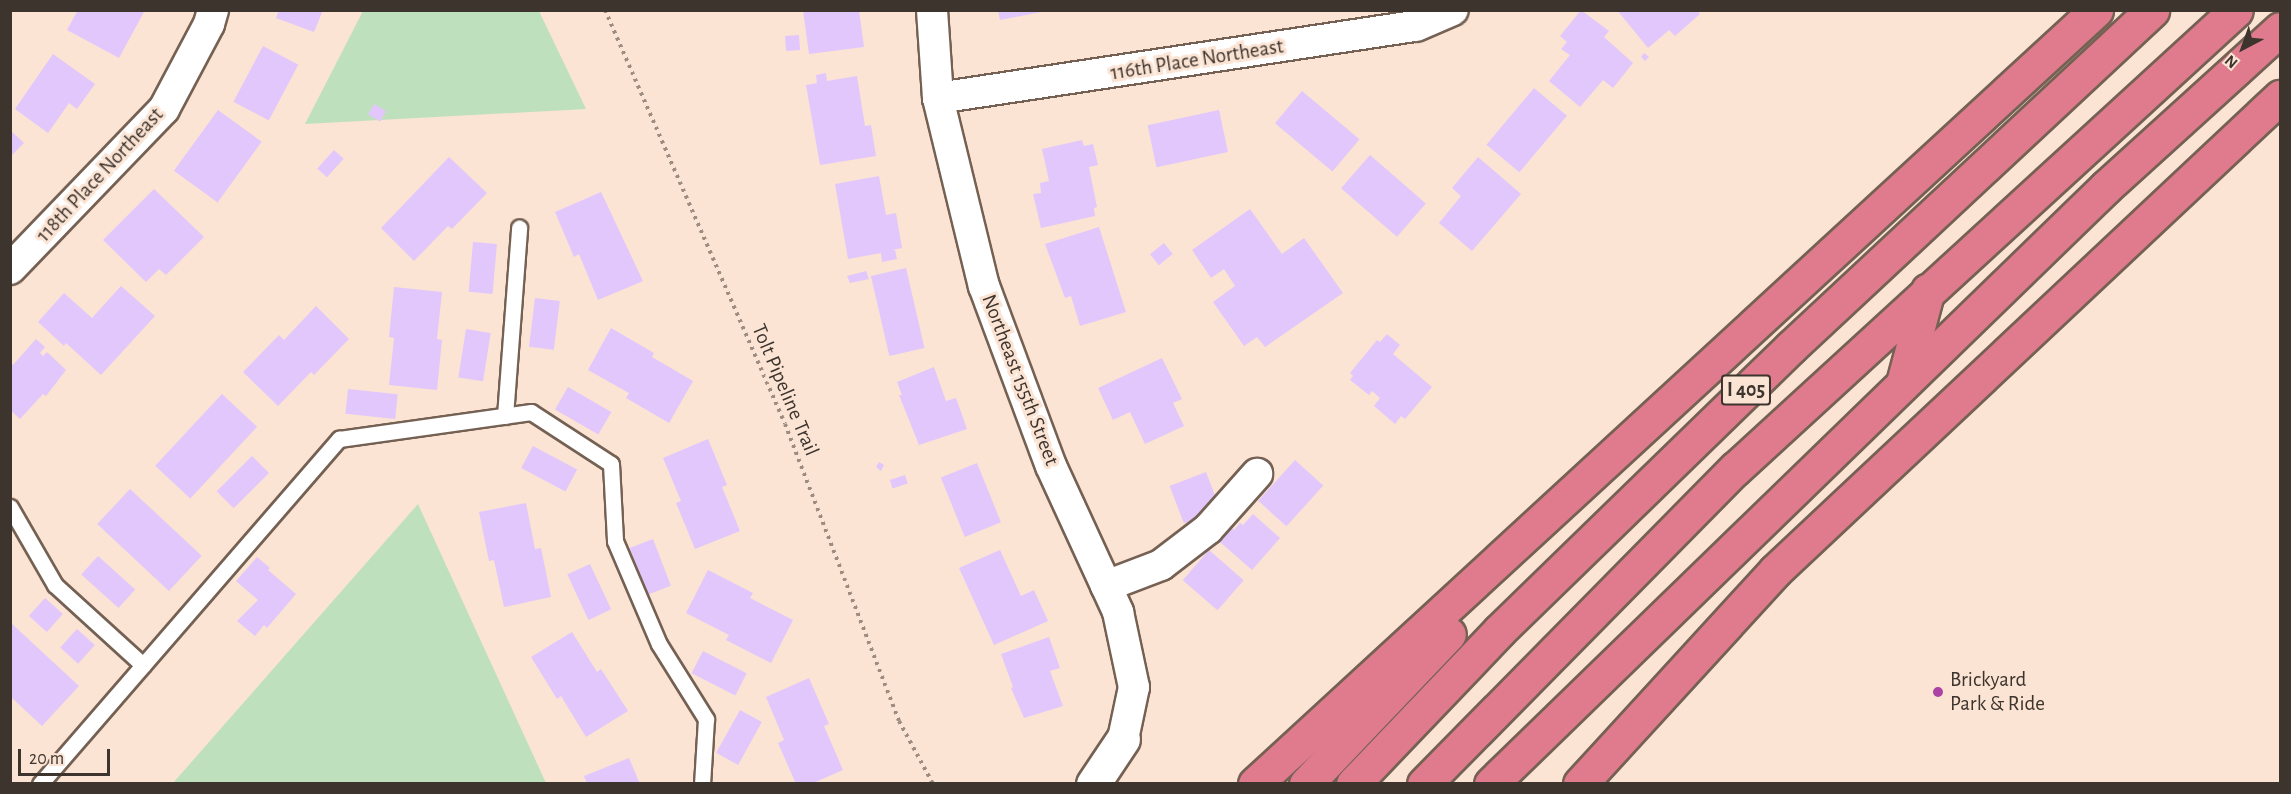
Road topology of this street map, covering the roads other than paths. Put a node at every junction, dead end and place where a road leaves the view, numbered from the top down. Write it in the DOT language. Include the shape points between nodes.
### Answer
graph roads {
  1 [pos="213,10"];
  2 [pos="932,10"];
  3 [pos="1453,10"];
  4 [pos="2096,10"];
  5 [pos="2152,10"];
  6 [pos="2236,10"];
  7 [pos="2280,29"];
  8 [pos="2280,97"];
  9 [pos="938,98"];
  10 [pos="519,228"];
  11 [pos="10,269"];
  12 [pos="1928,290"];
  13 [pos="1903,383"];
  14 [pos="1675,399"];
  15 [pos="505,416"];
  16 [pos="1257,474"];
  17 [pos="10,507"];
  18 [pos="1106,586"];
  19 [pos="143,664"];
  20 [pos="1123,739"];
  21 [pos="40,783"];
  22 [pos="702,783"];
  23 [pos="1093,783"];
  24 [pos="1255,783"];
  25 [pos="1306,783"];
  26 [pos="1353,783"];
  27 [pos="1424,783"];
  28 [pos="1491,783"];
  29 [pos="1580,783"];
  1 -- 11 [label="street, 118th Place Northeast" via="164,109"];
  2 -- 9 [label="street, Northeast 155th Street"];
  3 -- 9 [label="street, 116th Place Northeast" via="1416,26"];
  4 -- 14 [label="highway, I 405"];
  5 -- 26 [label="highway, I 405" via="1791,346 1499,631"];
  6 -- 12 [label="highway, I 405" via="1971,255"];
  7 -- 13 [label="highway" via="2106,187"];
  8 -- 29 [label="highway" via="1775,571"];
  9 -- 18 [label="street, Northeast 155th Street" via="984,286 1052,466"];
  10 -- 15 [label="lane"];
  12 -- 13 [label="highway"];
  12 -- 27 [label="highway, I 405" via="1735,469"];
  13 -- 28 [label="highway"];
  14 -- 24 [label="highway"];
  14 -- 25 [label="highway, I 405"];
  15 -- 19 [label="lane" via="339,439"];
  15 -- 22 [label="lane" via="531,412 611,464 615,541 659,644 706,719"];
  16 -- 18 [label="street" via="1208,529 1161,565"];
  17 -- 19 [label="lane" via="55,585"];
  18 -- 20 [label="street, Northeast 155th Street" via="1118,612 1134,687"];
  19 -- 21 [label="lane"];
  20 -- 23 [label="street"];
}
